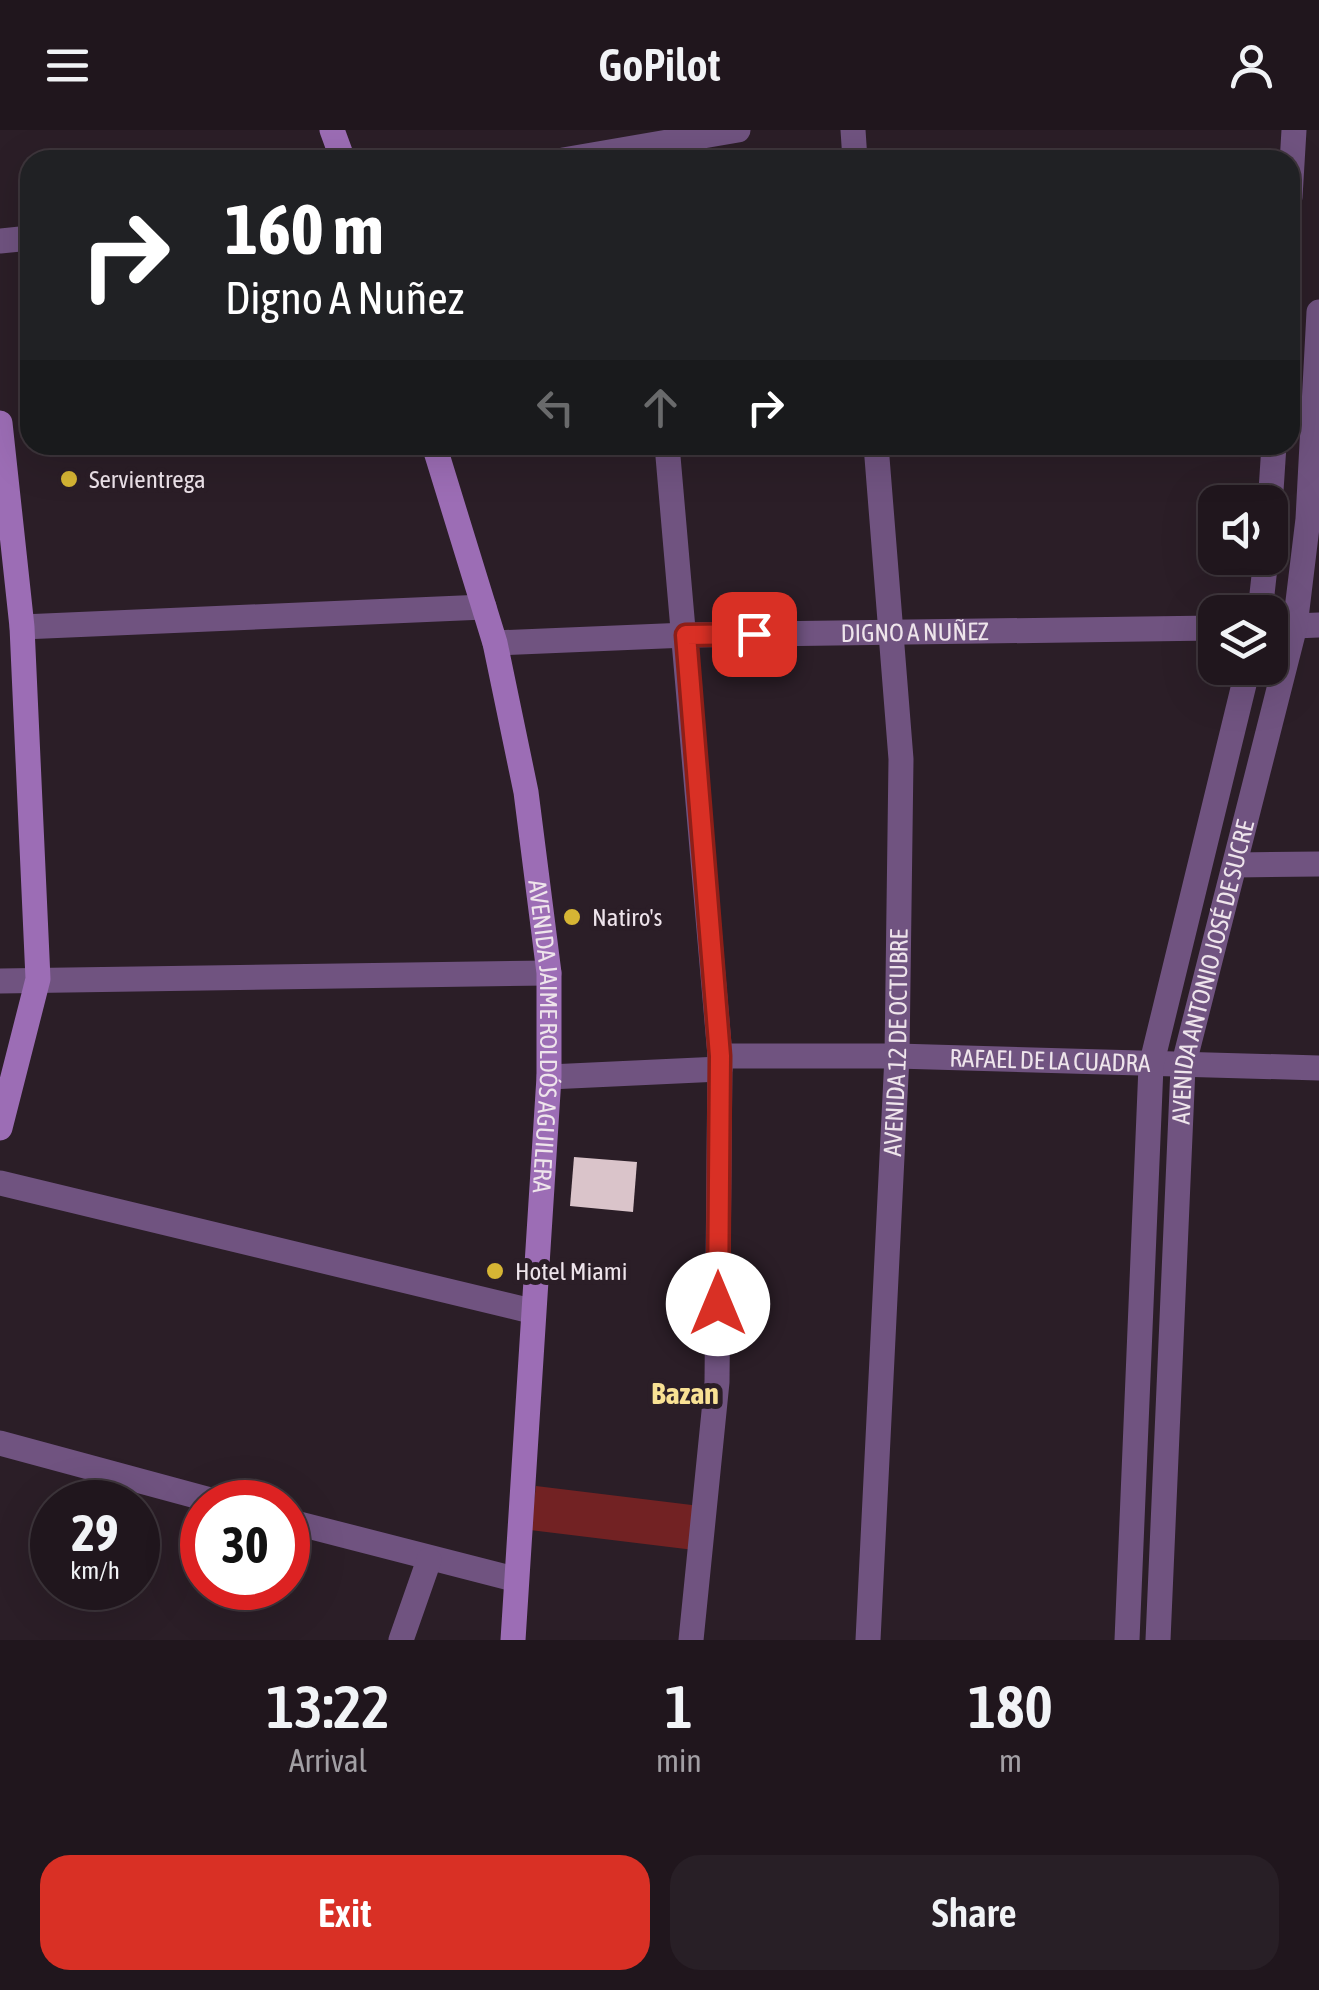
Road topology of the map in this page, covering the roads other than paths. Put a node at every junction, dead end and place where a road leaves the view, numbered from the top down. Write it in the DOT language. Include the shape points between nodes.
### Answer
graph roads {
  1 [pos="738,130"];
  2 [pos="638,146"];
  3 [pos="1319,312"];
  4 [pos="0,423"];
  5 [pos="437,455"];
  6 [pos="668,455"];
  7 [pos="877,455"];
  8 [pos="1273,455"];
  9 [pos="1271,485"];
  10 [pos="484,607"];
  11 [pos="1295,626"];
  12 [pos="22,627"];
  13 [pos="1198,628"];
  14 [pos="890,632"];
  15 [pos="686,635"];
  16 [pos="495,642"];
  17 [pos="1244,685"];
  18 [pos="1235,864"];
  19 [pos="1319,864"];
  20 [pos="549,973"];
  21 [pos="38,979"];
  22 [pos="0,981"];
  23 [pos="897,1056"];
  24 [pos="720,1063"];
  25 [pos="1152,1066"];
  26 [pos="1182,1066"];
  27 [pos="1319,1068"];
  28 [pos="549,1077"];
  29 [pos="0,1128"];
  30 [pos="0,1183"];
  31 [pos="532,1311"];
  32 [pos="0,1444"];
  33 [pos="180,1492"];
  34 [pos="310,1528"];
  35 [pos="1132,1535"];
  36 [pos="1162,1536"];
  37 [pos="429,1560"];
  38 [pos="514,1580"];
  39 [pos="401,1640"];
  40 [pos="513,1640"];
  41 [pos="691,1640"];
  42 [pos="868,1640"];
  43 [pos="1128,1640"];
  44 [pos="1158,1640"];
  1 -- 2 [label="street"];
  3 -- 11 [label="street, AVENIDA ANTONIO JOSÉ DE SUCRE"];
  4 -- 12 [label="main road"];
  5 -- 10 [label="main road, AVENIDA JAIME ROLDÓS AGUILERA"];
  6 -- 15 [label="street"];
  7 -- 14 [label="street, AVENIDA 12 DE OCTUBRE"];
  8 -- 9 [label="street"];
  10 -- 12 [label="street"];
  10 -- 16 [label="main road, AVENIDA JAIME ROLDÓS AGUILERA"];
  11 -- 18 [label="street, AVENIDA ANTONIO JOSÉ DE SUCRE"];
  12 -- 21 [label="main road"];
  13 -- 14 [label="street, DIGNO A NUÑEZ"];
  14 -- 15 [label="street, DIGNO A NUÑEZ"];
  14 -- 23 [label="street, AVENIDA 12 DE OCTUBRE" via="901,759"];
  15 -- 16 [label="street, DIGNO A NUÑEZ"];
  15 -- 24 [label="street"];
  16 -- 20 [label="main road, AVENIDA JAIME ROLDÓS AGUILERA" via="526,792"];
  17 -- 25 [label="street, AVENIDA ANTONIO JOSÉ DE SUCRE"];
  18 -- 19 [label="street"];
  18 -- 26 [label="street, AVENIDA ANTONIO JOSÉ DE SUCRE"];
  20 -- 21 [label="street"];
  20 -- 28 [label="main road, AVENIDA JAIME ROLDÓS AGUILERA"];
  21 -- 22 [label="street"];
  21 -- 29 [label="main road"];
  23 -- 24 [label="street, RAFAEL DE LA CUADRA"];
  23 -- 25 [label="street, RAFAEL DE LA CUADRA"];
  23 -- 42 [label="street, AVENIDA 12 DE OCTUBRE"];
  24 -- 28 [label="street, RAFAEL DE LA CUADRA"];
  24 -- 41 [label="street" via="717,1382"];
  25 -- 26 [label="street, RAFAEL DE LA CUADRA"];
  25 -- 35 [label="street, AVENIDA ANTONIO JOSÉ DE SUCRE"];
  26 -- 27 [label="street, RAFAEL DE LA CUADRA"];
  26 -- 36 [label="street, AVENIDA ANTONIO JOSÉ DE SUCRE"];
  28 -- 31 [label="main road, AVENIDA JAIME ROLDÓS AGUILERA"];
  30 -- 31 [label="street"];
  31 -- 38 [label="main road, AVENIDA JAIME ROLDÓS AGUILERA"];
  32 -- 33 [label="street"];
  34 -- 37 [label="street"];
  35 -- 36 [label="street"];
  35 -- 43 [label="street, AVENIDA ANTONIO JOSÉ DE SUCRE"];
  36 -- 44 [label="street, AVENIDA ANTONIO JOSÉ DE SUCRE"];
  37 -- 38 [label="street"];
  37 -- 39 [label="street"];
  38 -- 40 [label="main road, AVENIDA JAIME ROLDÓS AGUILERA"];
}
